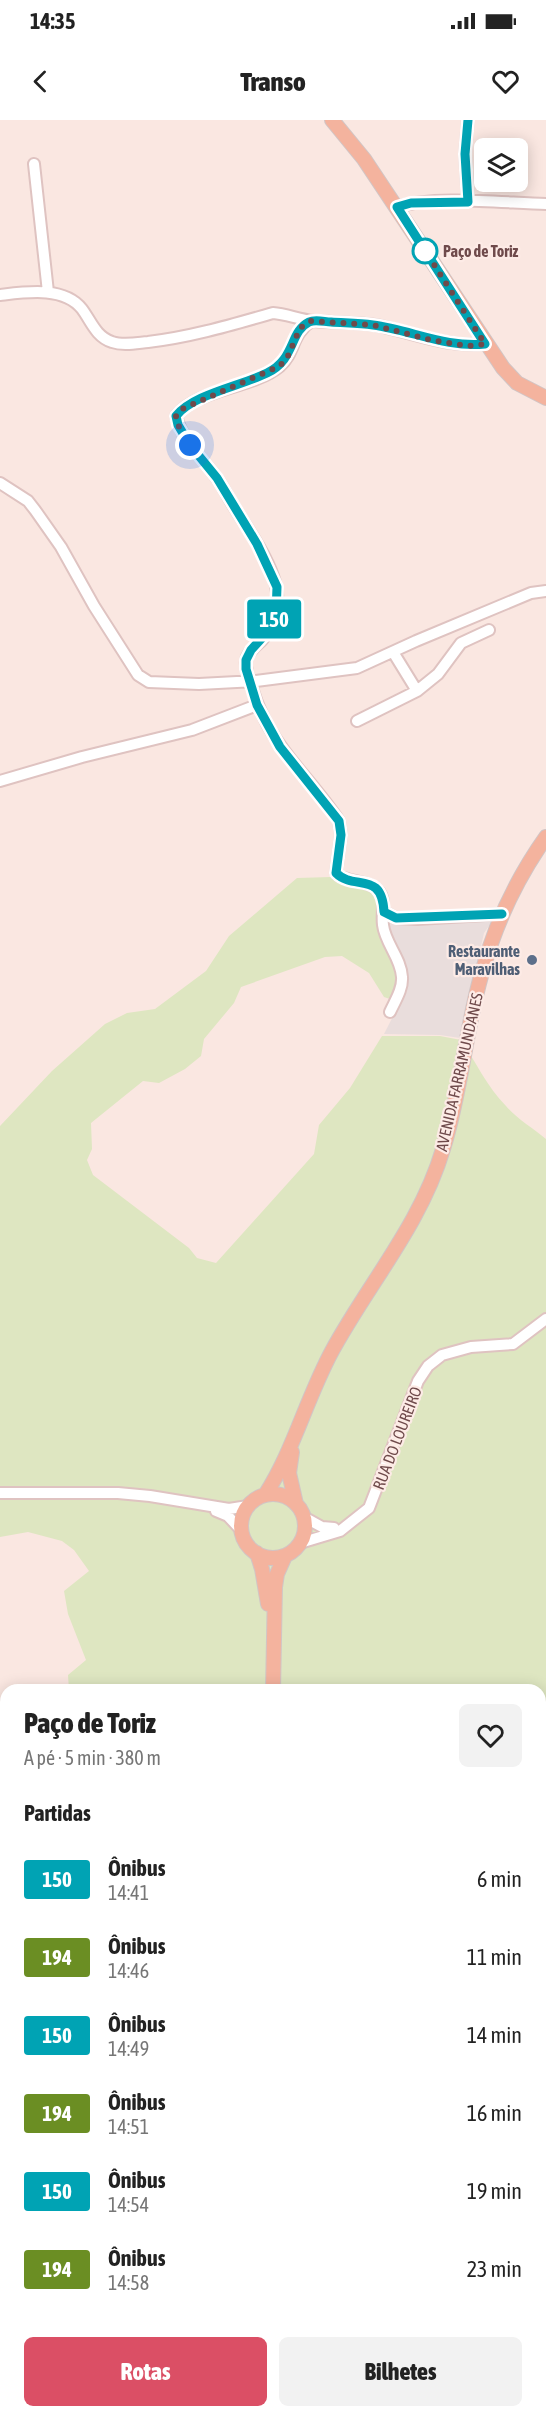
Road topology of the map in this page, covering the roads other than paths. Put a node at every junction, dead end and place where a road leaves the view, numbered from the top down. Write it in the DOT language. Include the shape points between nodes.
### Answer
graph roads {
  1 [pos="332,120"];
  2 [pos="468,120"];
  3 [pos="34,164"];
  4 [pos="468,202"];
  5 [pos="546,204"];
  6 [pos="397,207"];
  7 [pos="48,292"];
  8 [pos="0,295"];
  9 [pos="311,321"];
  10 [pos="485,344"];
  11 [pos="546,398"];
  12 [pos="0,483"];
  13 [pos="546,591"];
  14 [pos="447,628"];
  15 [pos="489,630"];
  16 [pos="456,648"];
  17 [pos="393,652"];
  18 [pos="250,681"];
  19 [pos="417,691"];
  20 [pos="257,705"];
  21 [pos="357,722"];
  22 [pos="0,781"];
  23 [pos="546,837"];
  24 [pos="384,912"];
  25 [pos="502,914"];
  26 [pos="390,1012"];
  27 [pos="546,1319"];
  28 [pos="296,1429"];
  29 [pos="0,1492"];
  30 [pos="265,1495"];
  31 [pos="296,1504"];
  32 [pos="204,1506"];
  33 [pos="248,1506"];
  34 [pos="304,1517"];
  35 [pos="350,1526"];
  36 [pos="242,1530"];
  37 [pos="300,1543"];
  38 [pos="257,1553"];
  39 [pos="285,1556"];
  40 [pos="272,1651"];
  41 [pos="273,1684"];
  1 -- 6 [label="main road"];
  2 -- 4 [label="street"];
  3 -- 7 [label="street"];
  4 -- 5 [label="street"];
  4 -- 6 [label="street" via="411,203"];
  6 -- 10 [label="main road"];
  7 -- 8 [label="street"];
  7 -- 9 [label="street" via="81,307 98,334 112,342 130,344 175,339 273,313"];
  9 -- 10 [label="street" via="373,325 468,346"];
  9 -- 18 [label="street" via="300,328 280,366 189,404 176,416 190,445 217,478 257,544 277,587 272,627 246,660"];
  10 -- 11 [label="main road" via="517,383"];
  12 -- 18 [label="street" via="35,510 138,675 149,682 172,684"];
  13 -- 14 [label="street" via="531,593"];
  14 -- 16 [label="street"];
  14 -- 17 [label="street"];
  15 -- 16 [label="street"];
  16 -- 19 [label="street" via="438,674"];
  17 -- 18 [label="street" via="357,668"];
  17 -- 19 [label="street"];
  18 -- 20 [label="street"];
  19 -- 21 [label="street"];
  20 -- 22 [label="street" via="192,730"];
  20 -- 24 [label="street" via="287,758 339,821 336,873 341,878 375,887 383,898"];
  23 -- 25 [label="main road, AVENIDA FARRAMUNDANES"];
  24 -- 25 [label="street" via="396,918 417,919"];
  24 -- 26 [label="street" via="383,926 402,977"];
  25 -- 28 [label="main road, AVENIDA FARRAMUNDANES" via="481,975 453,1116 434,1176 402,1240 333,1351"];
  27 -- 35 [label="street, RUA DO LOUREIRO" via="513,1344 471,1347 442,1355 428,1366 418,1381 373,1500"];
  28 -- 30 [label="main road"];
  28 -- 31 [label="main road" via="289,1473"];
  29 -- 32 [label="street" via="118,1493"];
  30 -- 31 [label="main road" via="282,1495"];
  30 -- 33 [label="main road"];
  31 -- 34 [label="main road"];
  32 -- 33 [label="street"];
  32 -- 36 [label="street" via="228,1516"];
  33 -- 36 [label="main road"];
  34 -- 35 [label="street" via="322,1527"];
  34 -- 37 [label="main road"];
  35 -- 37 [label="street, RUA DO LOUREIRO"];
  36 -- 38 [label="main road" via="244,1539"];
  37 -- 39 [label="main road"];
  38 -- 39 [label="main road" via="266,1557"];
  38 -- 40 [label="main road" via="266,1588"];
  39 -- 40 [label="main road" via="275,1587"];
  40 -- 41 [label="main road"];
}
